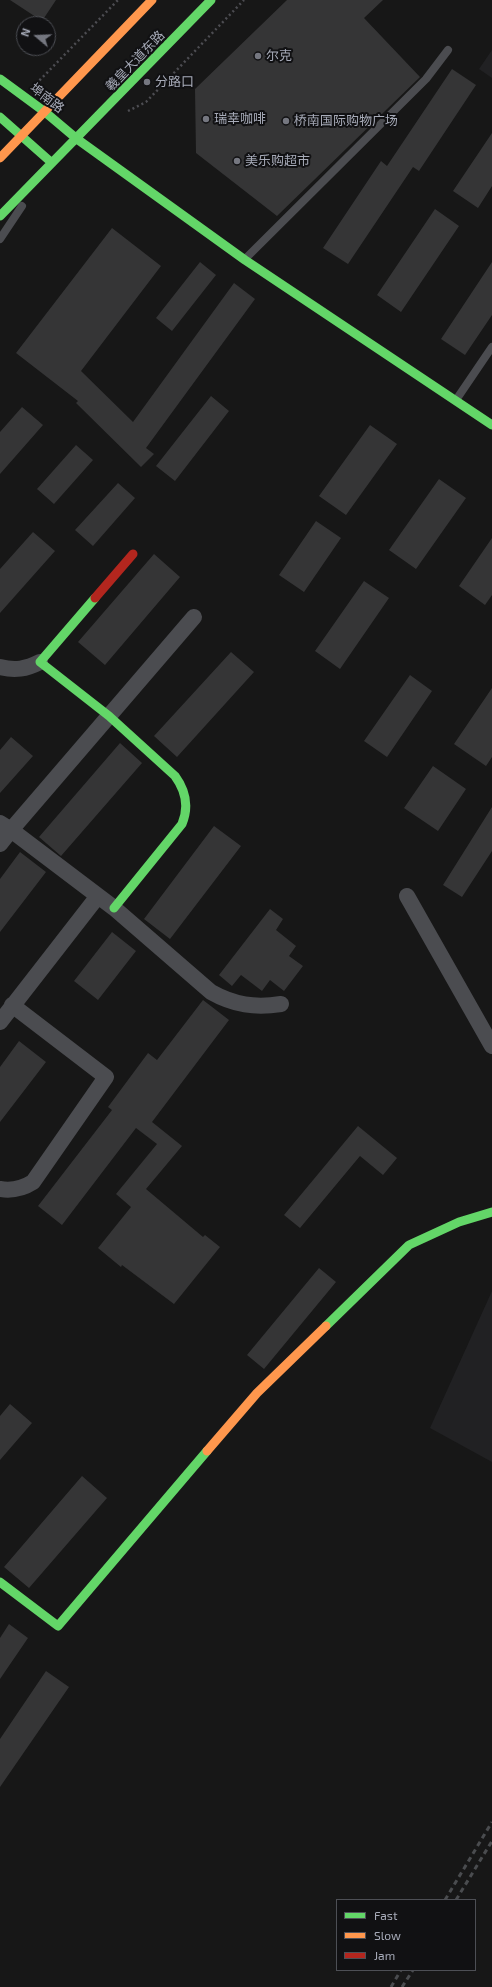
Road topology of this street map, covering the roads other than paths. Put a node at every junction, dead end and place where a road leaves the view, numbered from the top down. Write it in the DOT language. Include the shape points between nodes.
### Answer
graph roads {
  1 [pos="152,0"];
  2 [pos="211,0"];
  3 [pos="448,50"];
  4 [pos="0,79"];
  5 [pos="46,112"];
  6 [pos="0,117"];
  7 [pos="23,135"];
  8 [pos="77,139"];
  9 [pos="0,148"];
  10 [pos="0,158"];
  11 [pos="52,163"];
  12 [pos="0,216"];
  13 [pos="0,239"];
  14 [pos="245,260"];
  15 [pos="492,347"];
  16 [pos="456,401"];
  17 [pos="492,425"];
  18 [pos="133,554"];
  19 [pos="194,617"];
  20 [pos="40,662"];
  21 [pos="0,666"];
  22 [pos="109,716"];
  23 [pos="5,826"];
  24 [pos="0,844"];
  25 [pos="98,896"];
  26 [pos="407,896"];
  27 [pos="114,908"];
  28 [pos="281,1004"];
  29 [pos="12,1005"];
  30 [pos="1,1019"];
  31 [pos="492,1046"];
  32 [pos="0,1189"];
  33 [pos="492,1212"];
  34 [pos="0,1582"];
  1 -- 5 [label="street"];
  2 -- 8 [label="street, 羲皇大道东路"];
  3 -- 14 [label="lane" via="426,79"];
  4 -- 5 [label="street, 埠南路"];
  5 -- 7 [label="street"];
  5 -- 8 [label="street, 埠南路"];
  6 -- 7 [label="street"];
  7 -- 9 [label="lane"];
  7 -- 10 [label="street"];
  7 -- 11 [label="street"];
  8 -- 11 [label="street, 羲皇大道东路"];
  8 -- 14 [label="street, 埠南路"];
  11 -- 12 [label="street, 羲皇大道东路"];
  11 -- 13 [label="lane"];
  14 -- 16 [label="street, 埠南路"];
  15 -- 16 [label="lane"];
  16 -- 17 [label="street, 埠南路"];
  18 -- 20 [label="street"];
  19 -- 22 [label="street"];
  20 -- 21 [label="street" via="23,669"];
  20 -- 22 [label="street"];
  22 -- 23 [label="street"];
  22 -- 27 [label="street" via="174,776 184,790 186,807 185,816 177,831"];
  23 -- 24 [label="street"];
  23 -- 25 [label="street"];
  25 -- 27 [label="street"];
  25 -- 29 [label="street"];
  26 -- 31 [label="street"];
  27 -- 28 [label="street" via="211,992 245,1005"];
  29 -- 30 [label="street"];
  29 -- 32 [label="street" via="106,1077 33,1182 20,1188"];
  33 -- 34 [label="street" via="459,1222 409,1245 257,1393 58,1626"];
}
